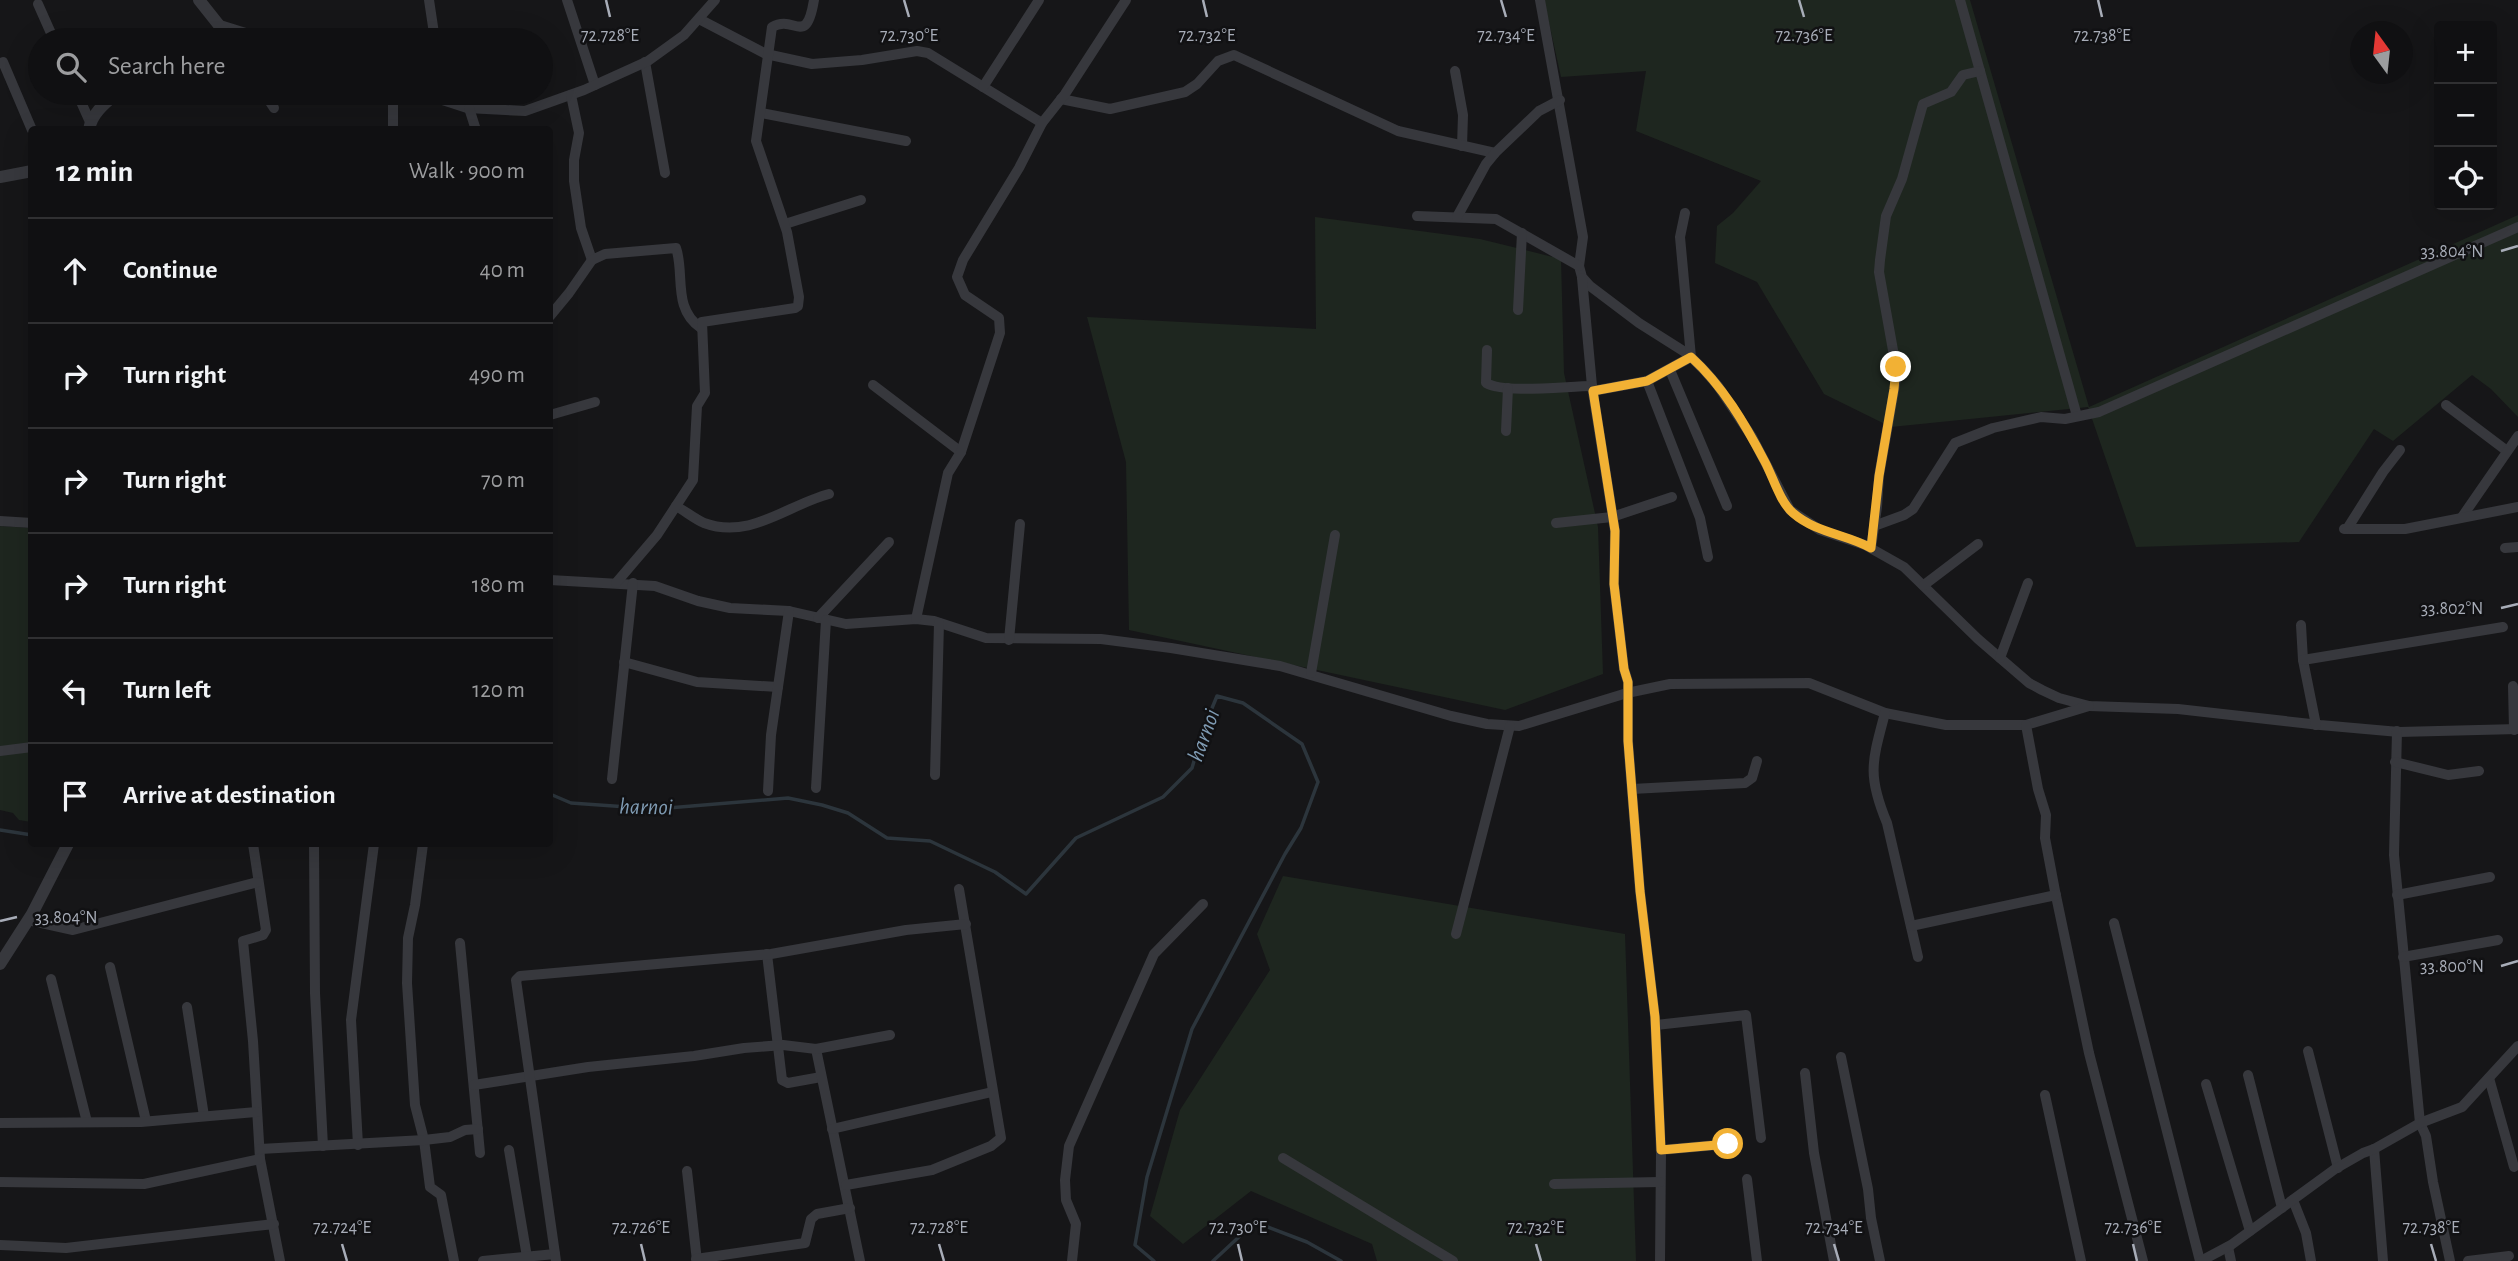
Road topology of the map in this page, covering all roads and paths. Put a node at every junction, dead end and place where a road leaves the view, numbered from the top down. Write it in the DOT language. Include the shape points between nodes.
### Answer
graph roads {
  1 [pos="200,0"];
  2 [pos="429,0"];
  3 [pos="567,0"];
  4 [pos="715,0"];
  5 [pos="814,0"];
  6 [pos="1039,0"];
  7 [pos="1126,0"];
  8 [pos="1540,0"];
  9 [pos="1960,0"];
  10 [pos="38,4"];
  11 [pos="699,19"];
  12 [pos="220,25"];
  13 [pos="49,28"];
  14 [pos="222,28"];
  15 [pos="230,28"];
  16 [pos="433,28"];
  17 [pos="766,54"];
  18 [pos="3,62"];
  19 [pos="645,62"];
  20 [pos="1455,71"];
  21 [pos="1980,71"];
  22 [pos="595,85"];
  23 [pos="983,87"];
  24 [pos="571,95"];
  25 [pos="1061,99"];
  26 [pos="1560,100"];
  27 [pos="553,101"];
  28 [pos="82,105"];
  29 [pos="103,105"];
  30 [pos="272,105"];
  31 [pos="393,105"];
  32 [pos="459,105"];
  33 [pos="542,105"];
  34 [pos="274,108"];
  35 [pos="469,108"];
  36 [pos="761,113"];
  37 [pos="1042,123"];
  38 [pos="30,126"];
  39 [pos="90,126"];
  40 [pos="393,126"];
  41 [pos="475,126"];
  42 [pos="906,141"];
  43 [pos="1462,146"];
  44 [pos="1495,153"];
  45 [pos="28,172"];
  46 [pos="665,173"];
  47 [pos="0,177"];
  48 [pos="861,200"];
  49 [pos="1685,213"];
  50 [pos="1417,216"];
  51 [pos="1457,217"];
  52 [pos="785,224"];
  53 [pos="2518,227"];
  54 [pos="1522,233"];
  55 [pos="592,260"];
  56 [pos="1579,266"];
  57 [pos="1582,277"];
  58 [pos="1518,310"];
  59 [pos="553,311"];
  60 [pos="701,328"];
  61 [pos="1487,349"];
  62 [pos="1691,357"];
  63 [pos="1670,370"];
  64 [pos="1647,381"];
  65 [pos="873,385"];
  66 [pos="1508,388"];
  67 [pos="1592,388"];
  68 [pos="595,402"];
  69 [pos="2446,405"];
  70 [pos="553,414"];
  71 [pos="2077,416"];
  72 [pos="1506,431"];
  73 [pos="2518,436"];
  74 [pos="2512,448"];
  75 [pos="2400,450"];
  76 [pos="961,452"];
  77 [pos="829,494"];
  78 [pos="1672,497"];
  79 [pos="676,506"];
  80 [pos="1727,506"];
  81 [pos="2518,507"];
  82 [pos="1612,517"];
  83 [pos="2462,517"];
  84 [pos="0,521"];
  85 [pos="28,523"];
  86 [pos="1556,523"];
  87 [pos="1020,524"];
  88 [pos="1874,526"];
  89 [pos="1335,535"];
  90 [pos="889,542"];
  91 [pos="1978,544"];
  92 [pos="2518,547"];
  93 [pos="1871,548"];
  94 [pos="2505,548"];
  95 [pos="1708,556"];
  96 [pos="553,580"];
  97 [pos="616,583"];
  98 [pos="633,583"];
  99 [pos="2028,583"];
  100 [pos="1924,585"];
  101 [pos="789,611"];
  102 [pos="822,619"];
  103 [pos="916,619"];
  104 [pos="939,623"];
  105 [pos="2301,625"];
  106 [pos="2503,627"];
  107 [pos="1009,640"];
  108 [pos="2000,658"];
  109 [pos="2303,660"];
  110 [pos="624,662"];
  111 [pos="1311,673"];
  112 [pos="2513,686"];
  113 [pos="778,687"];
  114 [pos="1627,693"];
  115 [pos="2088,706"];
  116 [pos="1885,713"];
  117 [pos="2026,725"];
  118 [pos="2316,725"];
  119 [pos="1510,726"];
  120 [pos="2516,729"];
  121 [pos="2396,731"];
  122 [pos="28,748"];
  123 [pos="0,751"];
  124 [pos="1756,761"];
  125 [pos="2395,762"];
  126 [pos="2479,771"];
  127 [pos="934,775"];
  128 [pos="612,779"];
  129 [pos="816,788"];
  130 [pos="1632,789"];
  131 [pos="768,791"];
  132 [pos="66,847"];
  133 [pos="253,847"];
  134 [pos="314,847"];
  135 [pos="374,847"];
  136 [pos="423,847"];
  137 [pos="2490,877"];
  138 [pos="258,881"];
  139 [pos="959,889"];
  140 [pos="2056,895"];
  141 [pos="2397,895"];
  142 [pos="1203,904"];
  143 [pos="30,917"];
  144 [pos="2114,922"];
  145 [pos="966,924"];
  146 [pos="1910,926"];
  147 [pos="1456,934"];
  148 [pos="2498,940"];
  149 [pos="460,943"];
  150 [pos="767,954"];
  151 [pos="1918,957"];
  152 [pos="2403,957"];
  153 [pos="0,964"];
  154 [pos="110,967"];
  155 [pos="51,979"];
  156 [pos="187,1007"];
  157 [pos="1656,1024"];
  158 [pos="890,1035"];
  159 [pos="777,1045"];
  160 [pos="2518,1046"];
  161 [pos="816,1049"];
  162 [pos="2308,1051"];
  163 [pos="1841,1057"];
  164 [pos="1805,1073"];
  165 [pos="2248,1075"];
  166 [pos="529,1076"];
  167 [pos="821,1077"];
  168 [pos="2489,1077"];
  169 [pos="2206,1084"];
  170 [pos="474,1085"];
  171 [pos="992,1093"];
  172 [pos="2045,1095"];
  173 [pos="257,1112"];
  174 [pos="204,1116"];
  175 [pos="146,1121"];
  176 [pos="87,1122"];
  177 [pos="0,1123"];
  178 [pos="2420,1123"];
  179 [pos="478,1129"];
  180 [pos="832,1129"];
  181 [pos="1761,1138"];
  182 [pos="424,1140"];
  183 [pos="1728,1144"];
  184 [pos="358,1145"];
  185 [pos="323,1146"];
  186 [pos="2374,1149"];
  187 [pos="509,1150"];
  188 [pos="1661,1150"];
  189 [pos="480,1153"];
  190 [pos="260,1154"];
  191 [pos="1283,1158"];
  192 [pos="2514,1167"];
  193 [pos="2337,1168"];
  194 [pos="687,1171"];
  195 [pos="1747,1179"];
  196 [pos="0,1182"];
  197 [pos="1660,1182"];
  198 [pos="1554,1184"];
  199 [pos="846,1185"];
  200 [pos="2293,1200"];
  201 [pos="850,1208"];
  202 [pos="2282,1208"];
  203 [pos="274,1224"];
  204 [pos="2250,1231"];
  205 [pos="0,1245"];
  206 [pos="2228,1247"];
  207 [pos="2508,1256"];
  208 [pos="527,1257"];
  209 [pos="555,1258"];
  210 [pos="512,1260"];
  211 [pos="697,1260"];
  212 [pos="280,1261"];
  213 [pos="454,1261"];
  214 [pos="483,1261"];
  215 [pos="860,1261"];
  216 [pos="1072,1261"];
  217 [pos="1454,1261"];
  218 [pos="1660,1261"];
  219 [pos="1757,1261"];
  220 [pos="1834,1261"];
  221 [pos="1880,1261"];
  222 [pos="2081,1261"];
  223 [pos="2143,1261"];
  224 [pos="2200,1261"];
  225 [pos="2231,1261"];
  226 [pos="2311,1261"];
  227 [pos="2383,1261"];
  228 [pos="2450,1261"];
  229 [pos="2468,1261"];
  1 -- 12 [label="street"];
  2 -- 16 [label="street"];
  3 -- 22 [label="street"];
  4 -- 11 [label="street"];
  5 -- 17 [label="street" via="807,24 772,27"];
  6 -- 23 [label="street"];
  7 -- 25 [label="street"];
  8 -- 26 [label="street"];
  9 -- 21 [label="street"];
  10 -- 13 [label="street"];
  11 -- 17 [label="street"];
  11 -- 19 [label="street"];
  12 -- 14 [label="street"];
  12 -- 15 [label="street"];
  17 -- 23 [label="street" via="812,64 917,51 928,53"];
  17 -- 36 [label="street"];
  18 -- 38 [label="street"];
  19 -- 22 [label="street"];
  19 -- 46 [label="street"];
  20 -- 43 [label="street" via="1463,115"];
  21 -- 71 [label="street"];
  21 -- 88 [label="street" via="1963,75 1951,93 1923,104 1902,179 1886,216 1879,272 1896,379"];
  22 -- 24 [label="street"];
  23 -- 37 [label="street"];
  24 -- 27 [label="street"];
  24 -- 55 [label="street" via="579,133 573,181"];
  25 -- 37 [label="street"];
  25 -- 43 [label="street" via="1110,109 1185,92 1219,61 1234,55 1398,131"];
  26 -- 44 [label="street" via="1539,111"];
  26 -- 56 [label="street" via="1583,237"];
  28 -- 39 [label="street"];
  29 -- 39 [label="street"];
  30 -- 34 [label="street"];
  31 -- 40 [label="street"];
  32 -- 35 [label="street"];
  33 -- 35 [label="street" via="525,111"];
  35 -- 41 [label="street"];
  36 -- 42 [label="street"];
  36 -- 52 [label="street" via="756,141"];
  37 -- 76 [label="street" via="957,277 965,295 1001,324"];
  43 -- 44 [label="street"];
  44 -- 51 [label="street"];
  45 -- 47 [label="street"];
  48 -- 52 [label="street"];
  49 -- 62 [label="street" via="1680,237"];
  50 -- 51 [label="street"];
  51 -- 54 [label="street" via="1496,219"];
  52 -- 60 [label="street" via="798,306 702,322"];
  53 -- 71 [label="street" via="2211,364 2099,412"];
  54 -- 56 [label="street"];
  54 -- 58 [label="street"];
  55 -- 59 [label="street"];
  55 -- 60 [label="street" via="605,254 677,248 680,292"];
  56 -- 57 [label="street"];
  57 -- 62 [label="street"];
  57 -- 67 [label="street"];
  60 -- 79 [label="street" via="705,393 697,407 694,480"];
  61 -- 66 [label="street" via="1486,383"];
  62 -- 63 [label="street"];
  62 -- 93 [label="street" via="1736,412 1790,510 1820,530"];
  63 -- 64 [label="street"];
  63 -- 80 [label="street"];
  64 -- 67 [label="street"];
  64 -- 95 [label="street" via="1700,517"];
  65 -- 76 [label="street"];
  66 -- 67 [label="street"];
  66 -- 72 [label="street"];
  67 -- 82 [label="street"];
  68 -- 70 [label="street"];
  69 -- 74 [label="street"];
  71 -- 88 [label="street" via="2040,417 1955,443 1913,509"];
  73 -- 74 [label="street"];
  74 -- 83 [label="street"];
  75 -- 83 [label="street" via="2345,529 2405,529"];
  76 -- 103 [label="street" via="948,473"];
  77 -- 79 [label="street" via="757,524 728,527 705,523"];
  78 -- 82 [label="street"];
  79 -- 97 [label="street"];
  81 -- 83 [label="street"];
  82 -- 86 [label="street"];
  82 -- 114 [label="street" via="1614,584"];
  84 -- 85 [label="street"];
  87 -- 107 [label="street"];
  88 -- 93 [label="street"];
  89 -- 111 [label="street"];
  90 -- 102 [label="street"];
  91 -- 100 [label="street"];
  92 -- 94 [label="street"];
  93 -- 100 [label="street"];
  96 -- 97 [label="street"];
  97 -- 98 [label="street"];
  98 -- 101 [label="street" via="730,608"];
  98 -- 110 [label="street"];
  99 -- 108 [label="street"];
  100 -- 108 [label="street"];
  101 -- 102 [label="street"];
  101 -- 113 [label="street"];
  102 -- 103 [label="street" via="846,624"];
  102 -- 129 [label="street"];
  103 -- 104 [label="street"];
  104 -- 107 [label="street"];
  104 -- 127 [label="street"];
  105 -- 109 [label="street"];
  106 -- 109 [label="street"];
  107 -- 111 [label="street" via="1101,639"];
  108 -- 115 [label="street" via="2029,683"];
  109 -- 118 [label="street"];
  110 -- 113 [label="street" via="697,682"];
  110 -- 128 [label="street"];
  111 -- 119 [label="street" via="1451,716"];
  112 -- 120 [label="street"];
  113 -- 131 [label="street"];
  114 -- 116 [label="street" via="1670,684 1809,683"];
  114 -- 119 [label="street"];
  114 -- 130 [label="street"];
  115 -- 117 [label="street"];
  115 -- 118 [label="street" via="2178,709"];
  116 -- 117 [label="street" via="1946,725"];
  116 -- 146 [label="street" via="1872,772"];
  117 -- 140 [label="street" via="2046,815 2045,838"];
  118 -- 121 [label="street"];
  119 -- 147 [label="street"];
  120 -- 121 [label="street"];
  121 -- 125 [label="street"];
  122 -- 123 [label="street"];
  124 -- 130 [label="street" via="1752,778 1745,783"];
  125 -- 126 [label="street" via="2448,775"];
  125 -- 141 [label="street"];
  130 -- 157 [label="street"];
  132 -- 143 [label="street"];
  133 -- 138 [label="street"];
  134 -- 185 [label="street"];
  135 -- 184 [label="street" via="351,1020"];
  136 -- 182 [label="street" via="408,938 407,983 415,1105"];
  137 -- 141 [label="street"];
  138 -- 143 [label="street" via="73,930"];
  138 -- 173 [label="street" via="266,930 243,941"];
  139 -- 145 [label="street"];
  140 -- 146 [label="street"];
  140 -- 223 [label="street" via="2089,1053"];
  141 -- 152 [label="street"];
  142 -- 216 [label="street" via="1154,954 1069,1146 1066,1199 1076,1224"];
  143 -- 153 [label="street"];
  144 -- 224 [label="street"];
  145 -- 150 [label="street"];
  145 -- 171 [label="street"];
  146 -- 151 [label="street"];
  148 -- 152 [label="street"];
  149 -- 170 [label="street"];
  150 -- 159 [label="street"];
  150 -- 166 [label="street" via="520,976 516,980"];
  152 -- 178 [label="street"];
  154 -- 175 [label="street"];
  155 -- 176 [label="street"];
  156 -- 174 [label="street"];
  157 -- 181 [label="street" via="1746,1015"];
  157 -- 188 [label="street"];
  158 -- 161 [label="street"];
  159 -- 161 [label="street"];
  159 -- 166 [label="street"];
  159 -- 167 [label="street" via="782,1080"];
  160 -- 168 [label="street"];
  161 -- 167 [label="street"];
  162 -- 193 [label="street"];
  163 -- 221 [label="street"];
  164 -- 220 [label="street"];
  165 -- 202 [label="street"];
  166 -- 170 [label="street"];
  166 -- 209 [label="street"];
  167 -- 180 [label="street"];
  168 -- 178 [label="street" via="2462,1107"];
  168 -- 192 [label="street"];
  169 -- 204 [label="street"];
  170 -- 179 [label="street"];
  171 -- 180 [label="street"];
  171 -- 199 [label="street" via="999,1142 932,1170"];
  172 -- 222 [label="street"];
  173 -- 174 [label="street"];
  173 -- 190 [label="street"];
  174 -- 175 [label="street"];
  175 -- 176 [label="street"];
  176 -- 177 [label="street"];
  178 -- 186 [label="street"];
  178 -- 228 [label="street"];
  179 -- 182 [label="street"];
  179 -- 189 [label="street"];
  180 -- 199 [label="street"];
  182 -- 184 [label="street"];
  182 -- 213 [label="street" via="430,1187 441,1195"];
  183 -- 188 [label="street"];
  184 -- 185 [label="street"];
  185 -- 190 [label="street"];
  186 -- 193 [label="street"];
  186 -- 227 [label="street"];
  187 -- 208 [label="street"];
  188 -- 197 [label="street"];
  190 -- 196 [label="street" via="144,1185"];
  190 -- 203 [label="street"];
  191 -- 217 [label="street"];
  193 -- 200 [label="street"];
  194 -- 211 [label="street"];
  195 -- 219 [label="street"];
  197 -- 198 [label="street"];
  197 -- 218 [label="street"];
  199 -- 201 [label="street"];
  200 -- 202 [label="street"];
  200 -- 226 [label="street"];
  201 -- 211 [label="street" via="817,1214 811,1219 805,1243"];
  201 -- 215 [label="street"];
  202 -- 204 [label="street"];
  203 -- 205 [label="street" via="66,1248"];
  203 -- 212 [label="street"];
  204 -- 206 [label="street"];
  206 -- 224 [label="street"];
  206 -- 225 [label="street"];
  207 -- 229 [label="street"];
  208 -- 209 [label="street"];
  208 -- 210 [label="street"];
  210 -- 214 [label="street"];
}
